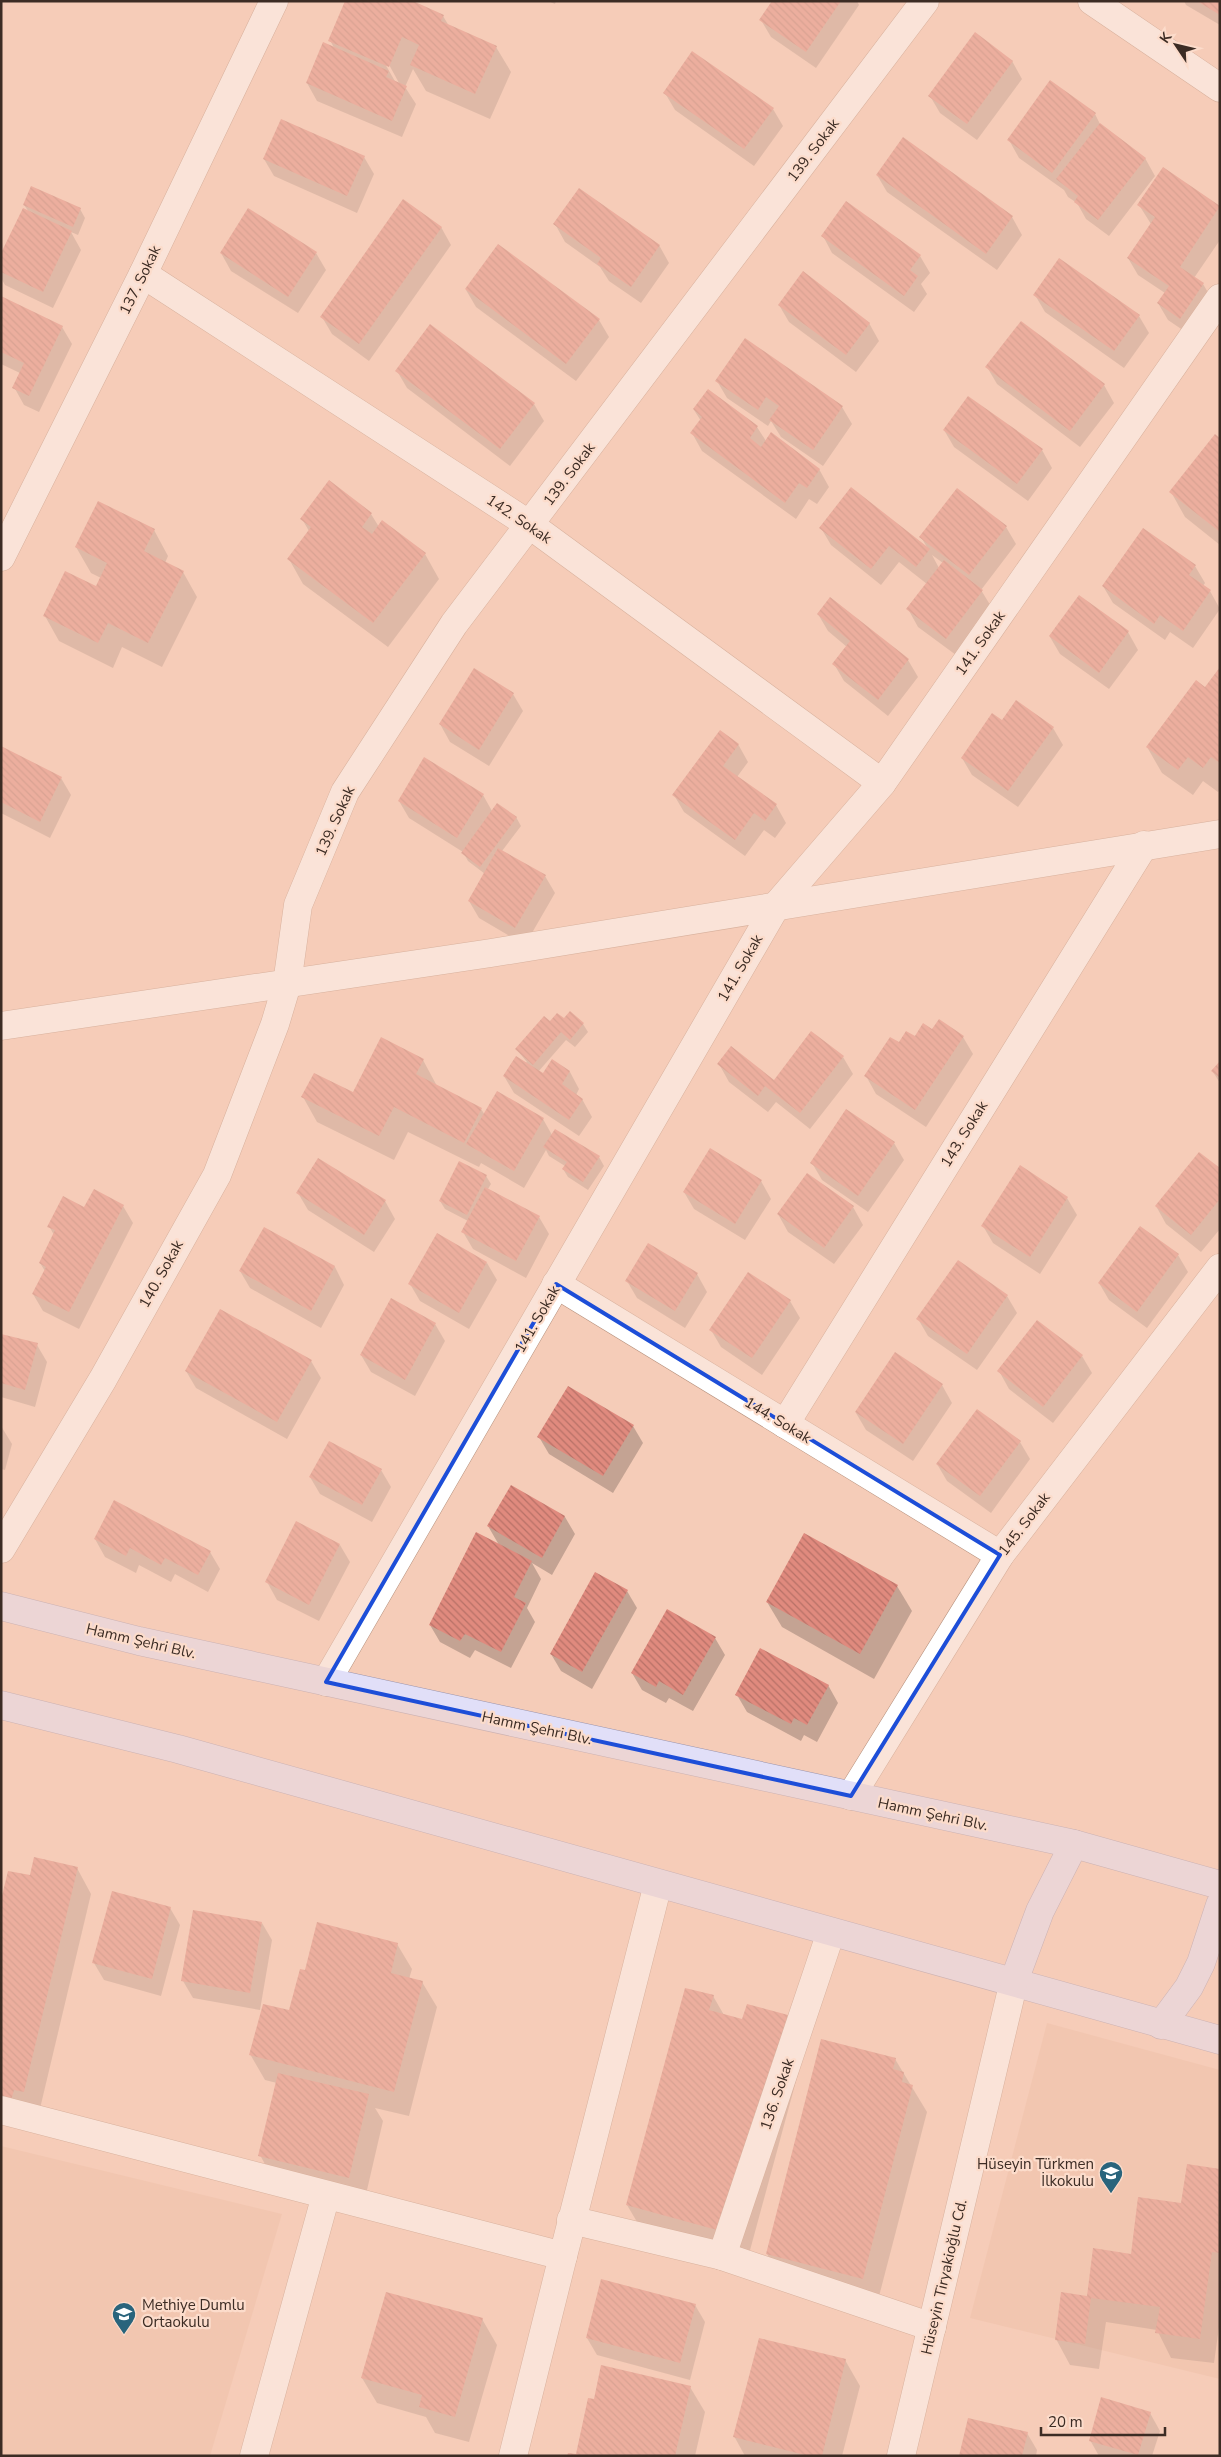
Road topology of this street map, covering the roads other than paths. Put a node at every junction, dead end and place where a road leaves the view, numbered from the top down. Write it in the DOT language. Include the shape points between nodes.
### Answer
graph roads {
  1 [pos="274,1"];
  2 [pos="925,1"];
  3 [pos="1092,1"];
  4 [pos="1220,88"];
  5 [pos="143,274"];
  6 [pos="1220,298"];
  7 [pos="530,525"];
  8 [pos="1,557"];
  9 [pos="882,784"];
  10 [pos="1220,834"];
  11 [pos="1144,845"];
  12 [pos="776,906"];
  13 [pos="287,984"];
  14 [pos="1,1026"];
  15 [pos="1220,1268"];
  16 [pos="556,1284"];
  17 [pos="785,1424"];
  18 [pos="1,1549"];
  19 [pos="1000,1555"];
  20 [pos="1,1606"];
  21 [pos="326,1682"];
  22 [pos="1,1705"];
  23 [pos="851,1796"];
  24 [pos="1074,1844"];
  25 [pos="658,1884"];
  26 [pos="1220,1885"];
  27 [pos="1220,1905"];
  28 [pos="831,1932"];
  29 [pos="1014,1981"];
  30 [pos="1161,2025"];
  31 [pos="1220,2040"];
  32 [pos="1,2110"];
  33 [pos="326,2195"];
  34 [pos="571,2220"];
  35 [pos="562,2256"];
  36 [pos="722,2256"];
  37 [pos="932,2327"];
  38 [pos="254,2456"];
  39 [pos="513,2456"];
  40 [pos="901,2456"];
  1 -- 5 [label="street, 137. Sokak"];
  2 -- 7 [label="street, 139. Sokak"];
  3 -- 4 [label="street"];
  5 -- 7 [label="street, 142. Sokak"];
  5 -- 8 [label="street, 137. Sokak"];
  6 -- 9 [label="street, 141. Sokak"];
  7 -- 9 [label="street, 142. Sokak"];
  7 -- 13 [label="street, 139. Sokak" via="454,624 345,792 298,905"];
  9 -- 12 [label="street, 141. Sokak"];
  10 -- 11 [label="street"];
  11 -- 12 [label="street"];
  11 -- 17 [label="street, 143. Sokak"];
  12 -- 13 [label="street"];
  12 -- 16 [label="street, 141. Sokak"];
  13 -- 14 [label="street"];
  13 -- 18 [label="street, 140. Sokak" via="275,1024 216,1175 103,1379"];
  15 -- 19 [label="street, 145. Sokak"];
  16 -- 17 [label="street, 144. Sokak"];
  16 -- 21 [label="street, 141. Sokak"];
  17 -- 19 [label="street, 144. Sokak"];
  19 -- 23 [label="street, 145. Sokak"];
  20 -- 21 [label="main road, Hamm Şehri Blv." via="139,1641"];
  21 -- 23 [label="main road, Hamm Şehri Blv."];
  22 -- 25 [label="main road" via="178,1749"];
  23 -- 24 [label="main road, Hamm Şehri Blv."];
  24 -- 26 [label="main road, Hamm Şehri Blv."];
  24 -- 29 [label="main road" via="1040,1911"];
  25 -- 28 [label="main road"];
  25 -- 34 [label="street"];
  27 -- 30 [label="main road" via="1197,1971"];
  28 -- 29 [label="main road"];
  28 -- 36 [label="street, 136. Sokak"];
  29 -- 30 [label="main road"];
  29 -- 37 [label="street, Hüseyin Tiryakioğlu Cd."];
  30 -- 31 [label="main road"];
  32 -- 33 [label="street"];
  33 -- 35 [label="street"];
  33 -- 38 [label="street"];
  34 -- 35 [label="street"];
  34 -- 36 [label="street"];
  35 -- 39 [label="street"];
  36 -- 37 [label="street"];
  37 -- 40 [label="street, Hüseyin Tiryakioğlu Cd."];
}
